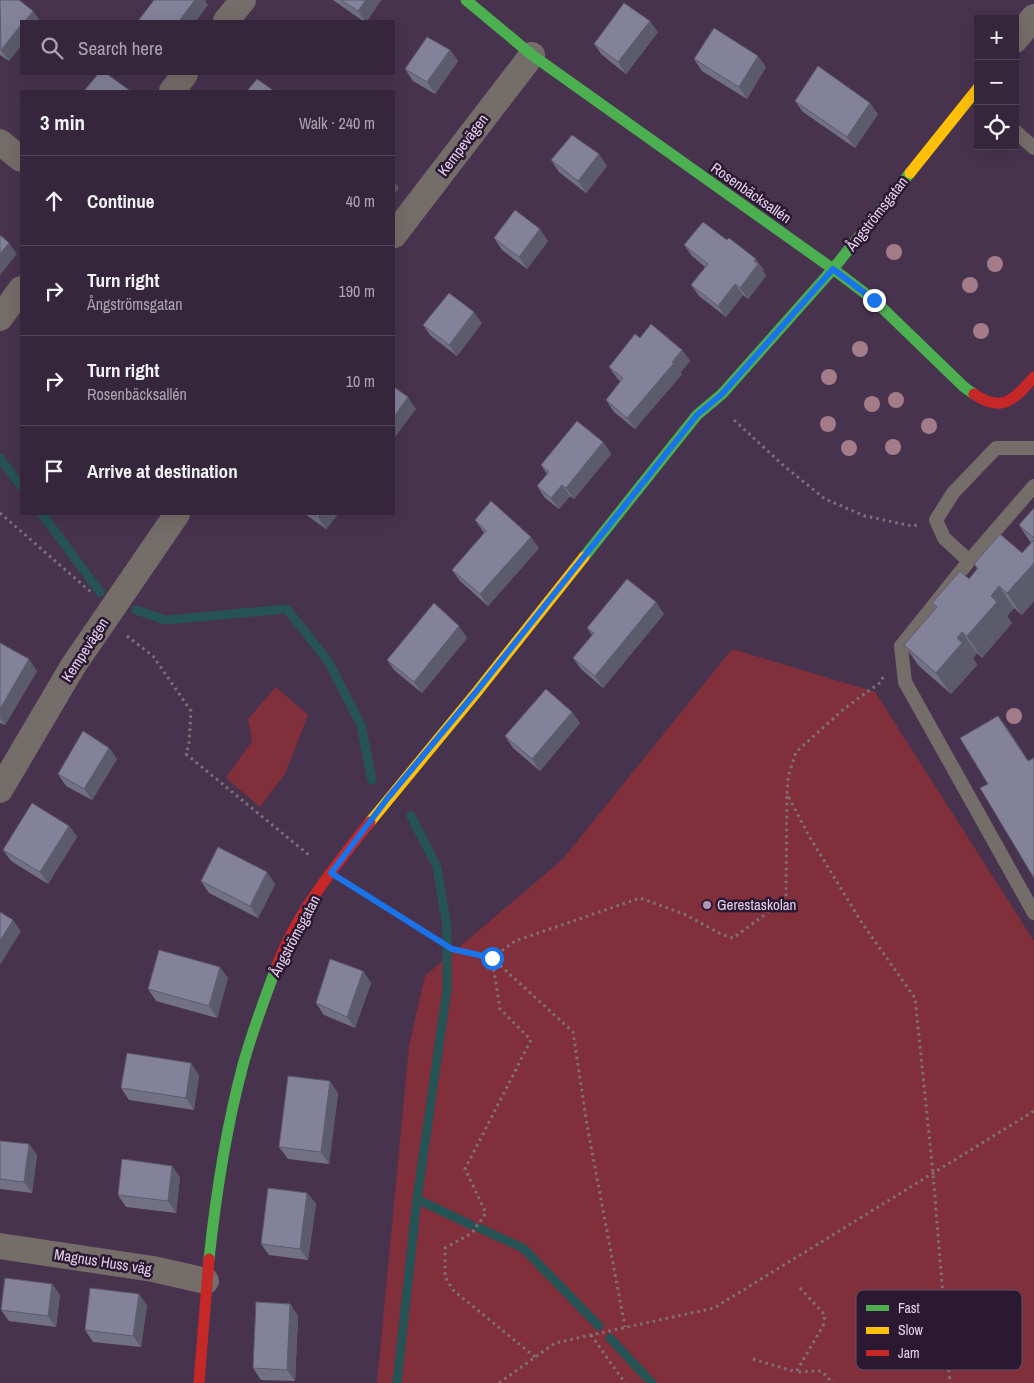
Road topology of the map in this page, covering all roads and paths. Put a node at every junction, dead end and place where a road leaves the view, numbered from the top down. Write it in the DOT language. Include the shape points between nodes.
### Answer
graph roads {
  1 [pos="243,0"];
  2 [pos="466,0"];
  3 [pos="1034,17"];
  4 [pos="227,20"];
  5 [pos="1019,35"];
  6 [pos="532,55"];
  7 [pos="184,75"];
  8 [pos="173,90"];
  9 [pos="974,93"];
  10 [pos="1019,135"];
  11 [pos="0,142"];
  12 [pos="1034,148"];
  13 [pos="20,158"];
  14 [pos="395,235"];
  15 [pos="833,269"];
  16 [pos="20,290"];
  17 [pos="0,318"];
  18 [pos="1034,378"];
  19 [pos="714,401"];
  20 [pos="1034,448"];
  21 [pos="1034,486"];
  22 [pos="0,512"];
  23 [pos="176,515"];
  24 [pos="936,520"];
  25 [pos="969,561"];
  26 [pos="108,614"];
  27 [pos="901,646"];
  28 [pos="0,790"];
  29 [pos="787,794"];
  30 [pos="331,873"];
  31 [pos="1034,913"];
  32 [pos="492,958"];
  33 [pos="1034,1111"];
  34 [pos="933,1174"];
  35 [pos="0,1246"];
  36 [pos="206,1281"];
  37 [pos="800,1288"];
  38 [pos="942,1290"];
  39 [pos="624,1328"];
  40 [pos="591,1335"];
  41 [pos="535,1357"];
  42 [pos="753,1359"];
  43 [pos="949,1370"];
  44 [pos="796,1372"];
  45 [pos="199,1383"];
  46 [pos="499,1383"];
  47 [pos="625,1383"];
  48 [pos="833,1383"];
  49 [pos="950,1383"];
  1 -- 4 [label="street"];
  2 -- 6 [label="street, Rosenbäcksallén"];
  3 -- 5 [label="street"];
  6 -- 14 [label="street, Kempevägen"];
  6 -- 15 [label="street, Rosenbäcksallén"];
  7 -- 8 [label="street"];
  9 -- 15 [label="street, Ångströmsgatan"];
  10 -- 12 [label="lane"];
  11 -- 13 [label="street"];
  15 -- 18 [label="street, Rosenbäcksallén" via="874,300 979,399 1005,404"];
  15 -- 19 [label="street, Ångströmsgatan"];
  16 -- 17 [label="street"];
  19 -- 24 [label="path" via="825,499 865,516 912,526"];
  19 -- 30 [label="street, Ångströmsgatan" via="697,415"];
  20 -- 24 [label="lane" via="996,448 953,493"];
  21 -- 25 [label="lane"];
  22 -- 26 [label="path" via="98,598"];
  23 -- 26 [label="street, Kempevägen"];
  24 -- 25 [label="lane" via="944,538"];
  25 -- 27 [label="lane"];
  26 -- 28 [label="street, Kempevägen" via="73,666"];
  26 -- 30 [label="path" via="115,626 153,656 191,711 186,754"];
  27 -- 29 [label="path" via="881,682 845,708 796,752 788,777"];
  27 -- 31 [label="lane" via="905,682"];
  29 -- 32 [label="path" via="786,899 733,938 684,914 640,898 515,941"];
  29 -- 34 [label="path" via="862,923 915,998"];
  30 -- 32 [label="path" via="452,949"];
  30 -- 36 [label="street, Ångströmsgatan" via="303,914 278,962 254,1023 229,1120"];
  32 -- 39 [label="path" via="572,1032"];
  32 -- 41 [label="path" via="500,1009 532,1040 465,1169 486,1213 472,1233 445,1248 445,1277 453,1290"];
  33 -- 34 [label="path"];
  34 -- 38 [label="path"];
  34 -- 39 [label="path" via="714,1308"];
  35 -- 36 [label="street, Magnus Huss väg"];
  36 -- 45 [label="street, Ångströmsgatan"];
  37 -- 44 [label="path" via="825,1315 823,1326"];
  39 -- 40 [label="path"];
  40 -- 41 [label="path" via="555,1343"];
  40 -- 47 [label="path"];
  41 -- 46 [label="path"];
  42 -- 44 [label="path"];
  43 -- 49 [label="path"];
  44 -- 48 [label="path" via="821,1371"];
}
